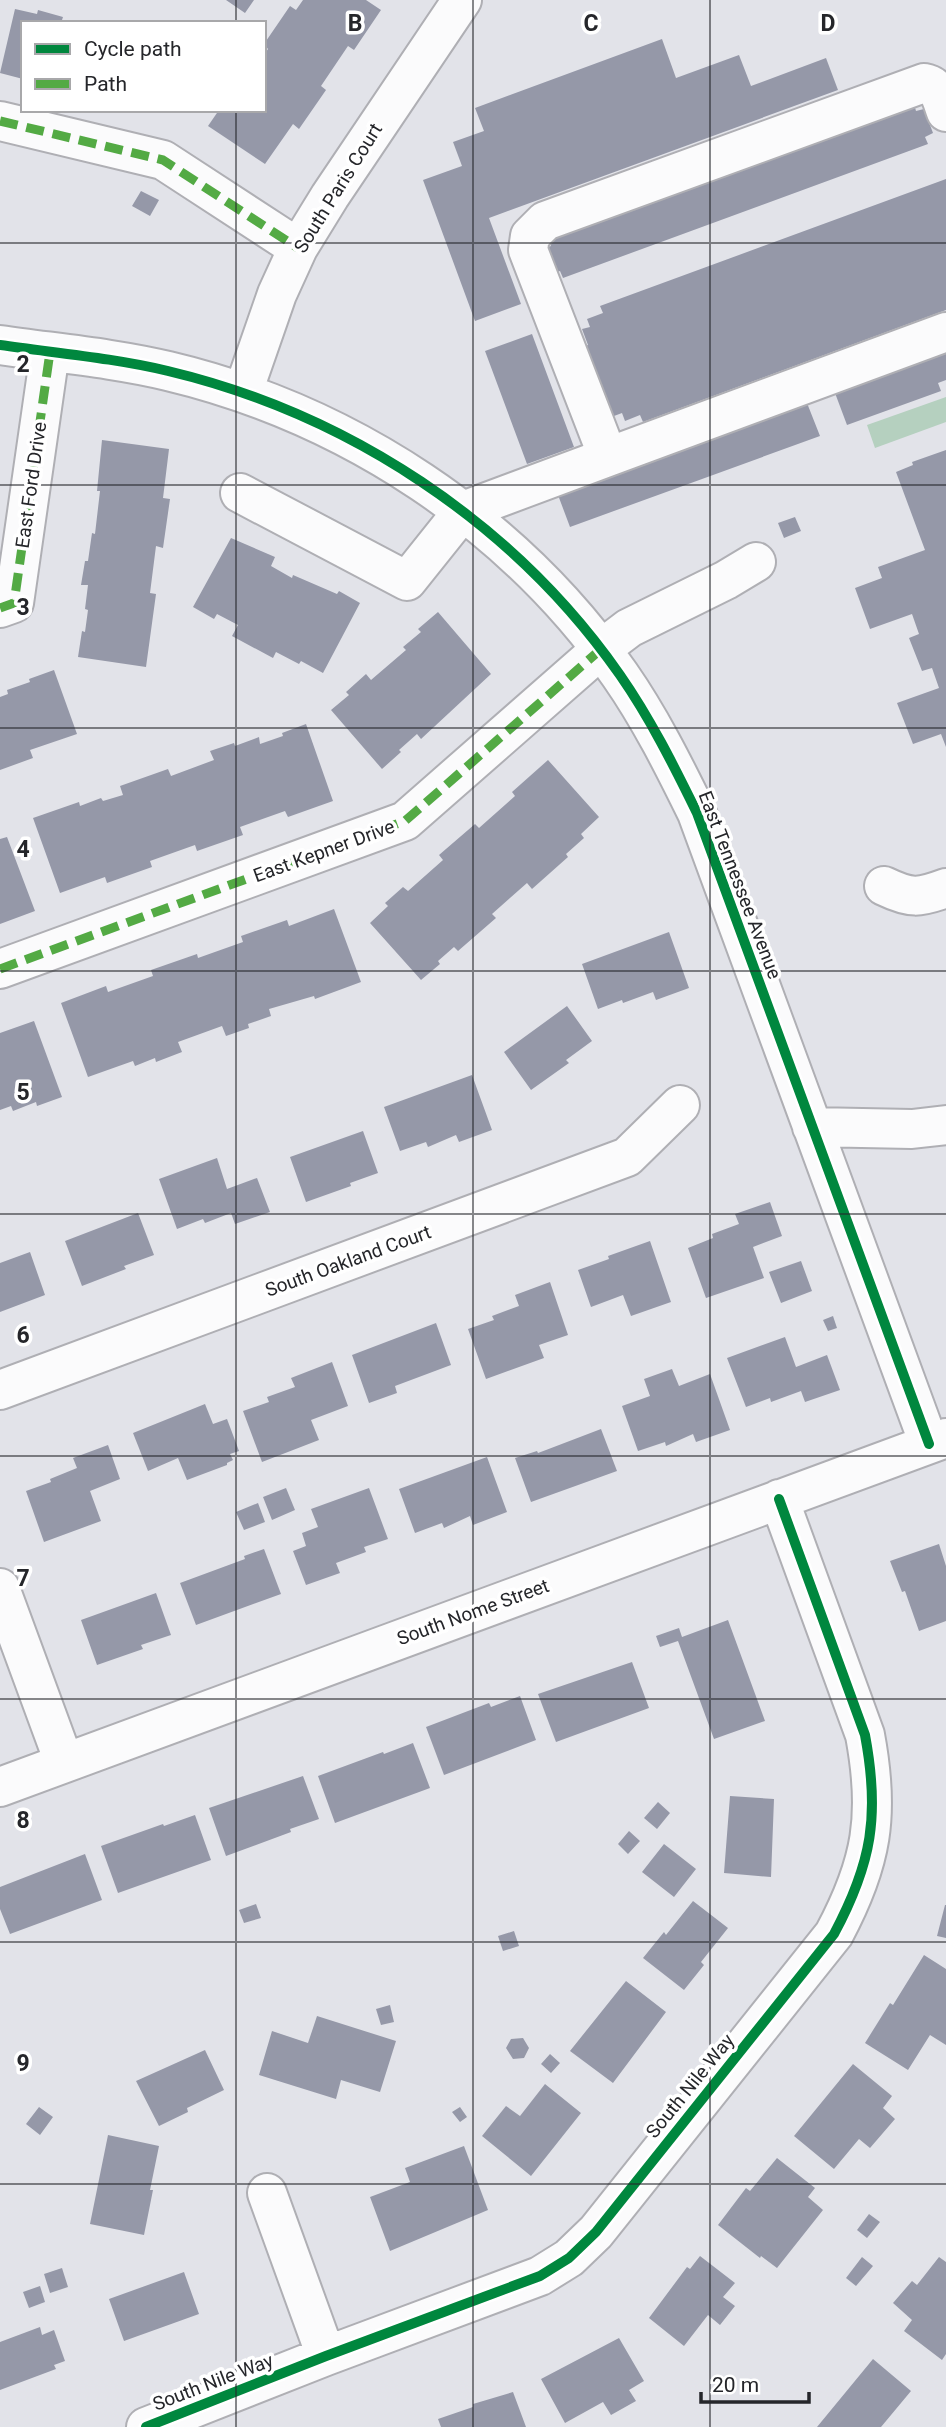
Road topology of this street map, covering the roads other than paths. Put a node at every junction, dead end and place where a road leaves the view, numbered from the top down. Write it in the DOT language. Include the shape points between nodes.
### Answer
graph roads {
  1 [pos="463,0"];
  2 [pos="946,112"];
  3 [pos="0,121"];
  4 [pos="298,248"];
  5 [pos="946,332"];
  6 [pos="0,345"];
  7 [pos="50,352"];
  8 [pos="243,392"];
  9 [pos="608,457"];
  10 [pos="240,493"];
  11 [pos="463,512"];
  12 [pos="756,562"];
  13 [pos="0,608"];
  14 [pos="600,650"];
  15 [pos="884,886"];
  16 [pos="946,888"];
  17 [pos="0,969"];
  18 [pos="680,1105"];
  19 [pos="946,1125"];
  20 [pos="813,1127"];
  21 [pos="0,1390"];
  22 [pos="938,1441"];
  23 [pos="779,1499"];
  24 [pos="0,1588"];
  25 [pos="64,1762"];
  26 [pos="0,1787"];
  27 [pos="267,2193"];
  28 [pos="326,2356"];
  29 [pos="146,2427"];
  1 -- 4 [label="street, South Paris Court"];
  2 -- 9 [label="street" via="938,90 924,83 537,227 528,250"];
  3 -- 4 [label="street" via="163,160"];
  4 -- 8 [label="street, South Paris Court" via="277,293"];
  5 -- 9 [label="street"];
  6 -- 7 [label="street, East Tennessee Avenue"];
  7 -- 8 [label="street, East Tennessee Avenue" via="166,370"];
  7 -- 13 [label="street, East Ford Drive" via="14,603"];
  8 -- 11 [label="street, East Tennessee Avenue" via="318,422 388,460"];
  9 -- 11 [label="street"];
  10 -- 11 [label="street" via="407,581"];
  11 -- 14 [label="street, East Tennessee Avenue" via="515,555"];
  12 -- 14 [label="street, East Kepner Drive" via="629,628"];
  14 -- 17 [label="street, East Kepner Drive" via="405,821"];
  14 -- 20 [label="street, East Tennessee Avenue" via="662,742 697,813"];
  15 -- 16 [label="street" via="920,898"];
  18 -- 21 [label="street, South Oakland Court" via="627,1157"];
  19 -- 20 [label="street"];
  20 -- 22 [label="street, East Tennessee Avenue"];
  22 -- 23 [label="street, South Nome Street"];
  23 -- 25 [label="street, South Nome Street"];
  23 -- 28 [label="street, South Nile Way" via="865,1735 872,1773 868,1851 852,1900 834,1934 596,2232 569,2258 540,2276"];
  24 -- 25 [label="street"];
  25 -- 26 [label="street, South Nome Street"];
  27 -- 28 [label="street"];
  28 -- 29 [label="street, South Nile Way"];
}
